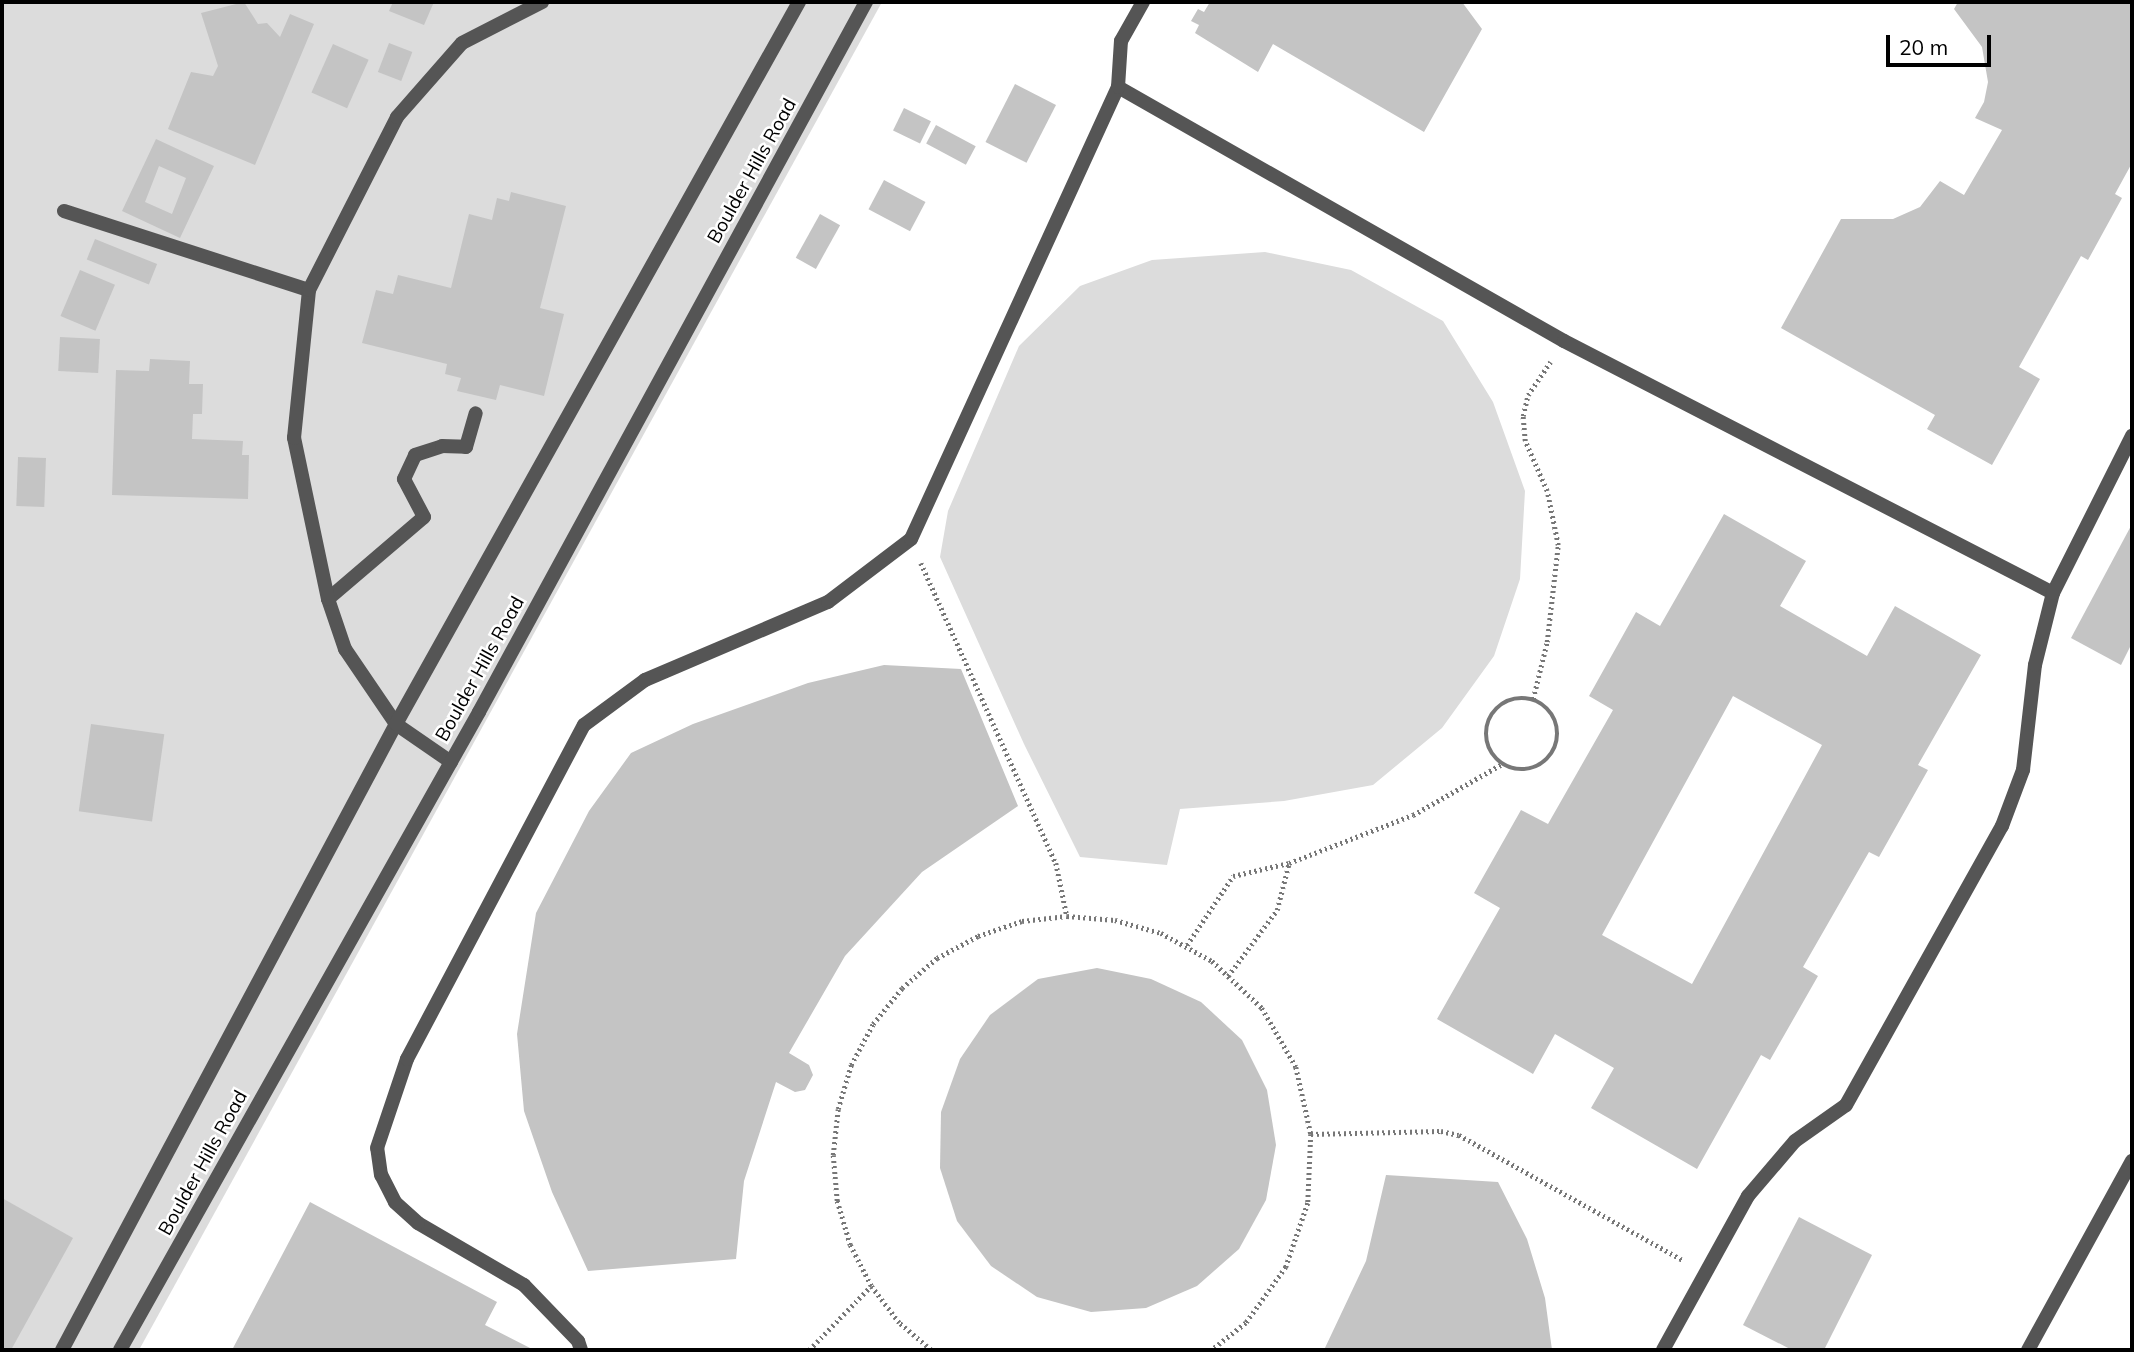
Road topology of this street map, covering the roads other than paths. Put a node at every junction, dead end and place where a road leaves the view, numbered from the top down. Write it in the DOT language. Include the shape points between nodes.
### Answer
graph roads {
  1 [pos="542,2"];
  2 [pos="799,2"];
  3 [pos="866,2"];
  4 [pos="1143,2"];
  5 [pos="1118,87"];
  6 [pos="64,211"];
  7 [pos="309,290"];
  8 [pos="476,413"];
  9 [pos="2132,436"];
  10 [pos="2053,593"];
  11 [pos="328,599"];
  12 [pos="396,724"];
  13 [pos="451,762"];
  14 [pos="2132,1161"];
  15 [pos="62,1350"];
  16 [pos="120,1350"];
  17 [pos="581,1350"];
  18 [pos="1663,1350"];
  19 [pos="2028,1350"];
  1 -- 7 [label="lane" via="462,43 397,117"];
  2 -- 12 [label="lane, Boulder Hills Road"];
  3 -- 13 [label="lane, Boulder Hills Road"];
  4 -- 5 [label="lane" via="1121,41"];
  5 -- 10 [label="lane" via="1564,341"];
  5 -- 17 [label="lane" via="911,539 828,602 645,680 584,725 407,1059 377,1148 381,1175 394,1202 418,1223 524,1285 578,1341"];
  6 -- 7 [label="lane"];
  7 -- 11 [label="lane" via="294,438"];
  8 -- 11 [label="lane" via="467,447 443,446 415,454 404,479 424,517"];
  9 -- 10 [label="lane"];
  10 -- 18 [label="lane" via="2035,665 2023,770 2002,826 1846,1105 1795,1141 1748,1196"];
  11 -- 12 [label="lane" via="345,649"];
  12 -- 13 [label="lane"];
  12 -- 15 [label="lane, Boulder Hills Road"];
  13 -- 16 [label="lane, Boulder Hills Road"];
  14 -- 19 [label="lane"];
}
